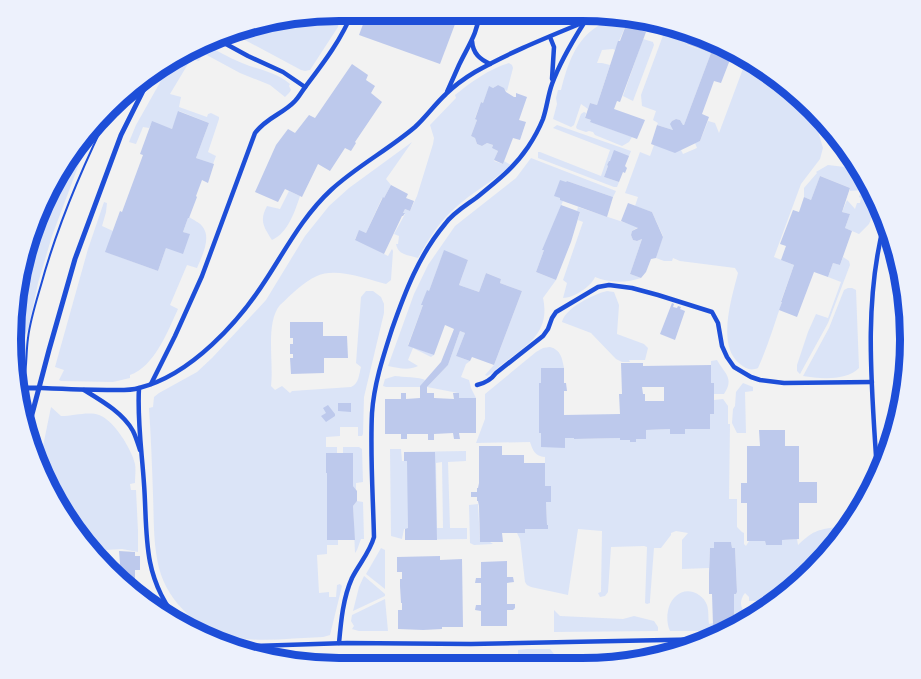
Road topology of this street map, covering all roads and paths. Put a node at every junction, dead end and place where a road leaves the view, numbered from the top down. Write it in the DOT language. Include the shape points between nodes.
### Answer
graph roads {
  1 [pos="348,21"];
  2 [pos="479,21"];
  3 [pos="585,22"];
  4 [pos="550,37"];
  5 [pos="472,41"];
  6 [pos="224,43"];
  7 [pos="490,64"];
  8 [pos="552,84"];
  9 [pos="145,87"];
  10 [pos="305,87"];
  11 [pos="446,94"];
  12 [pos="102,127"];
  13 [pos="882,234"];
  14 [pos="26,373"];
  15 [pos="872,382"];
  16 [pos="151,384"];
  17 [pos="477,385"];
  18 [pos="25,388"];
  19 [pos="39,388"];
  20 [pos="139,388"];
  21 [pos="84,390"];
  22 [pos="31,418"];
  23 [pos="142,456"];
  24 [pos="876,460"];
  25 [pos="170,608"];
  26 [pos="688,640"];
  27 [pos="339,643"];
  28 [pos="249,645"];
  1 -- 10 [label="street"];
  2 -- 5 [label="street"];
  3 -- 4 [label="street"];
  3 -- 8 [label="street"];
  4 -- 7 [label="street"];
  4 -- 8 [label="street" via="554,47"];
  5 -- 7 [label="street" via="477,56"];
  5 -- 11 [label="street"];
  6 -- 10 [label="street"];
  7 -- 11 [label="street"];
  8 -- 27 [label="street" via="544,118 520,158 504,176 446,222 413,275 375,390 374,537 351,580"];
  9 -- 19 [label="street" via="122,135 75,259"];
  10 -- 16 [label="street" via="293,104 267,120 255,133 202,276"];
  11 -- 16 [label="street" via="417,125 317,204 256,294 212,345 182,368"];
  12 -- 14 [label="path" via="41,283 28,337"];
  13 -- 15 [label="street" via="872,290"];
  15 -- 17 [label="street" via="760,380 734,368 724,352 712,312 609,285 591,290 556,312 539,340 487,382"];
  15 -- 24 [label="street"];
  16 -- 20 [label="street"];
  18 -- 19 [label="street"];
  19 -- 21 [label="street"];
  19 -- 22 [label="street"];
  20 -- 21 [label="street"];
  20 -- 23 [label="street"];
  21 -- 23 [label="street" via="128,425"];
  23 -- 25 [label="street" via="150,563"];
  26 -- 27 [label="street"];
  27 -- 28 [label="street"];
}
